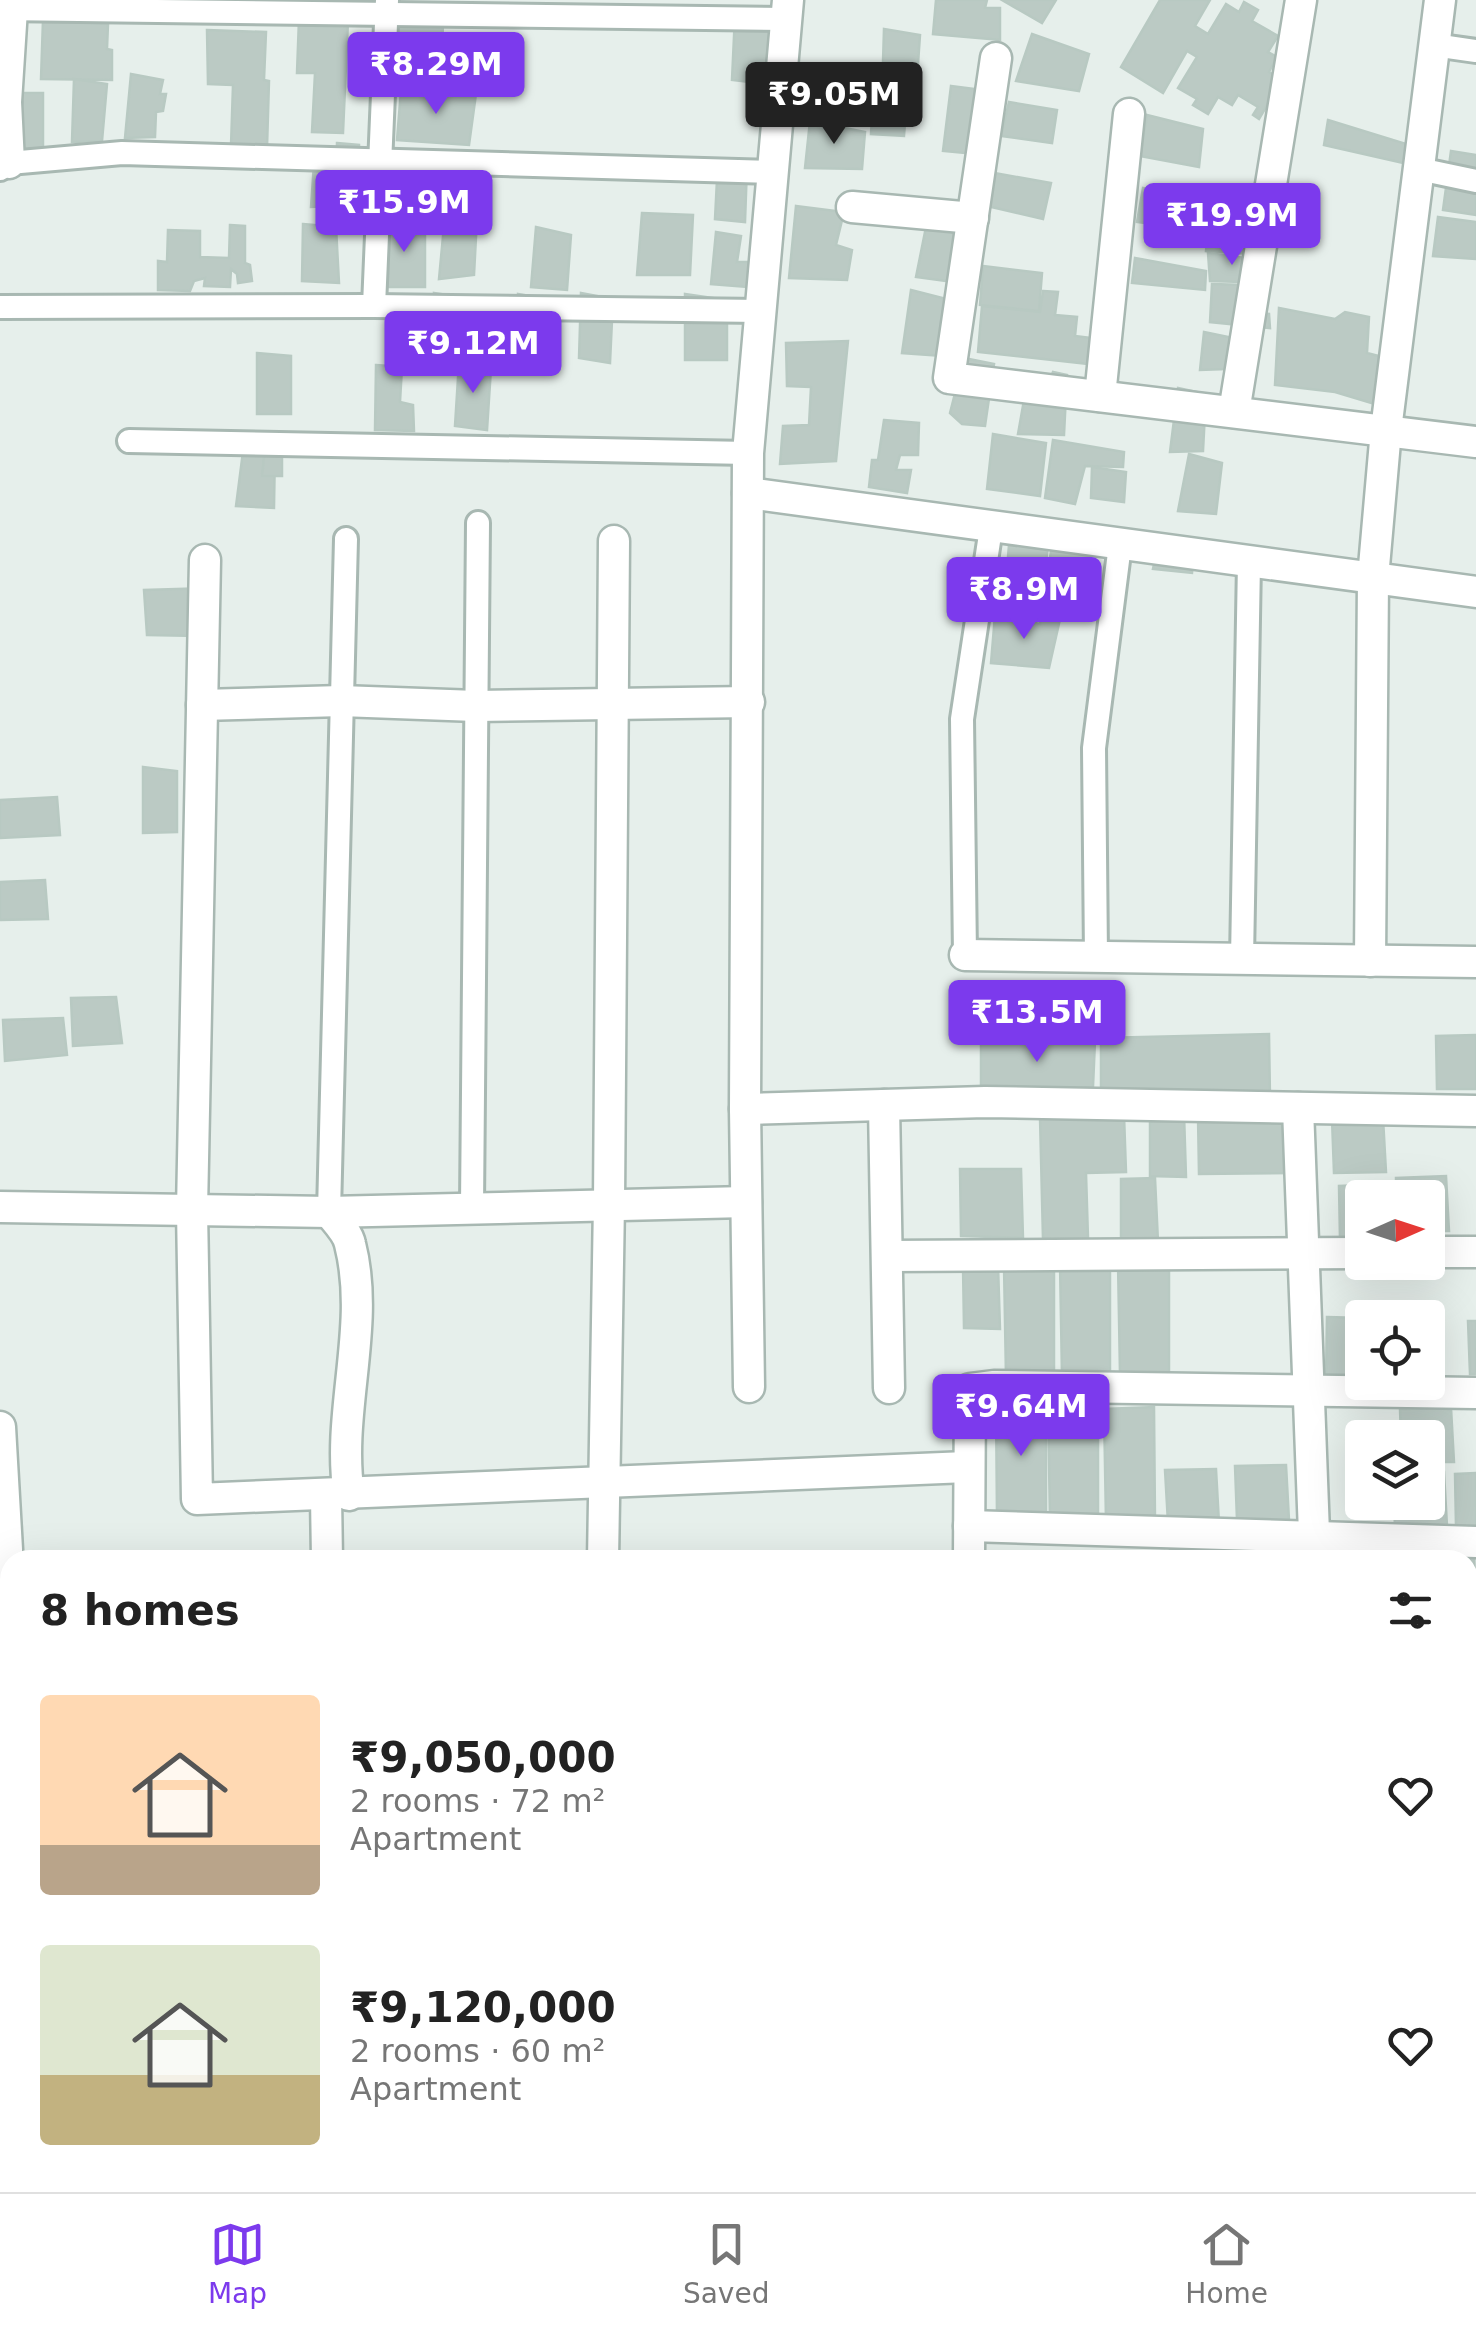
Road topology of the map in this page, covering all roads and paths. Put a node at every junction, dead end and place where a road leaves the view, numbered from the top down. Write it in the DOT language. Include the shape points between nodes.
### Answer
graph roads {
  1 [pos="1301,0"];
  2 [pos="1440,0"];
  3 [pos="387,7"];
  4 [pos="6,9"];
  5 [pos="787,10"];
  6 [pos="1434,45"];
  7 [pos="1476,52"];
  8 [pos="996,58"];
  9 [pos="3,102"];
  10 [pos="1129,114"];
  11 [pos="380,159"];
  12 [pos="4,166"];
  13 [pos="1419,169"];
  14 [pos="773,172"];
  15 [pos="1476,181"];
  16 [pos="852,207"];
  17 [pos="973,218"];
  18 [pos="374,306"];
  19 [pos="0,307"];
  20 [pos="760,311"];
  21 [pos="1100,396"];
  22 [pos="1234,412"];
  23 [pos="1386,430"];
  24 [pos="129,441"];
  25 [pos="1476,442"];
  26 [pos="748,453"];
  27 [pos="748,493"];
  28 [pos="478,523"];
  29 [pos="992,528"];
  30 [pos="346,539"];
  31 [pos="614,542"];
  32 [pos="1120,545"];
  33 [pos="205,560"];
  34 [pos="1248,562"];
  35 [pos="1373,578"];
  36 [pos="1476,592"];
  37 [pos="342,700"];
  38 [pos="613,702"];
  39 [pos="749,702"];
  40 [pos="202,705"];
  41 [pos="476,706"];
  42 [pos="965,955"];
  43 [pos="1096,957"];
  44 [pos="1242,958"];
  45 [pos="1370,960"];
  46 [pos="1476,962"];
  47 [pos="884,1105"];
  48 [pos="1298,1108"];
  49 [pos="746,1109"];
  50 [pos="1476,1112"];
  51 [pos="746,1202"];
  52 [pos="609,1203"];
  53 [pos="472,1206"];
  54 [pos="0,1207"];
  55 [pos="192,1210"];
  56 [pos="329,1212"];
  57 [pos="1445,1252"];
  58 [pos="1476,1252"];
  59 [pos="1305,1253"];
  60 [pos="1345,1253"];
  61 [pos="888,1256"];
  62 [pos="749,1387"];
  63 [pos="889,1388"];
  64 [pos="1310,1391"];
  65 [pos="1476,1394"];
  66 [pos="0,1426"];
  67 [pos="968,1467"];
  68 [pos="2,1480"];
  69 [pos="606,1480"];
  70 [pos="337,1495"];
  71 [pos="968,1526"];
  72 [pos="1476,1542"];
  73 [pos="7,1550"];
  74 [pos="329,1550"];
  75 [pos="602,1550"];
  76 [pos="969,1550"];
  77 [pos="1315,1550"];
  1 -- 22 [label="street"];
  2 -- 6 [label="street"];
  3 -- 4 [label="lane"];
  3 -- 5 [label="lane"];
  3 -- 11 [label="lane"];
  4 -- 9 [label="street"];
  5 -- 14 [label="street"];
  6 -- 7 [label="lane"];
  6 -- 13 [label="street"];
  8 -- 17 [label="street"];
  9 -- 12 [label="street"];
  10 -- 21 [label="street"];
  11 -- 12 [label="lane" via="122,154"];
  11 -- 14 [label="lane"];
  11 -- 18 [label="lane"];
  13 -- 15 [label="lane"];
  13 -- 23 [label="street"];
  14 -- 20 [label="street"];
  16 -- 17 [label="street"];
  17 -- 21 [label="street" via="948,378"];
  18 -- 19 [label="lane"];
  18 -- 20 [label="lane"];
  20 -- 26 [label="street"];
  21 -- 22 [label="street"];
  22 -- 23 [label="street"];
  23 -- 25 [label="street"];
  23 -- 35 [label="street"];
  24 -- 26 [label="lane"];
  26 -- 27 [label="street"];
  27 -- 29 [label="street"];
  27 -- 39 [label="street"];
  28 -- 41 [label="lane"];
  29 -- 32 [label="street"];
  29 -- 42 [label="lane" via="962,718"];
  30 -- 37 [label="lane"];
  31 -- 38 [label="street"];
  32 -- 34 [label="street"];
  32 -- 43 [label="lane" via="1094,748"];
  33 -- 40 [label="street"];
  34 -- 35 [label="street"];
  34 -- 44 [label="lane"];
  35 -- 36 [label="street"];
  35 -- 45 [label="street"];
  37 -- 40 [label="street"];
  37 -- 41 [label="street"];
  37 -- 56 [label="lane"];
  38 -- 39 [label="street"];
  38 -- 41 [label="street"];
  38 -- 52 [label="street"];
  39 -- 49 [label="street"];
  40 -- 55 [label="street"];
  41 -- 53 [label="lane"];
  42 -- 43 [label="street"];
  43 -- 44 [label="street"];
  44 -- 45 [label="street"];
  45 -- 46 [label="street"];
  47 -- 48 [label="street"];
  47 -- 49 [label="street"];
  47 -- 61 [label="street"];
  48 -- 50 [label="street"];
  48 -- 59 [label="street"];
  49 -- 51 [label="street"];
  51 -- 52 [label="street"];
  51 -- 62 [label="street"];
  52 -- 53 [label="street"];
  52 -- 69 [label="street"];
  53 -- 56 [label="street"];
  54 -- 55 [label="street"];
  55 -- 56 [label="street"];
  55 -- 70 [label="street" via="197,1500"];
  56 -- 70 [label="street" via="350,1240 356,1300 345,1469"];
  57 -- 58 [label="street"];
  59 -- 60 [label="street"];
  59 -- 61 [label="street"];
  59 -- 64 [label="street"];
  61 -- 63 [label="street"];
  64 -- 65 [label="street"];
  64 -- 67 [label="street" via="970,1389"];
  64 -- 77 [label="street"];
  66 -- 68 [label="street"];
  67 -- 69 [label="street"];
  67 -- 71 [label="street"];
  68 -- 73 [label="street"];
  69 -- 70 [label="street"];
  69 -- 75 [label="street"];
  70 -- 74 [label="street"];
  71 -- 76 [label="street"];
  71 -- 77 [label="street"];
  72 -- 77 [label="street"];
}
